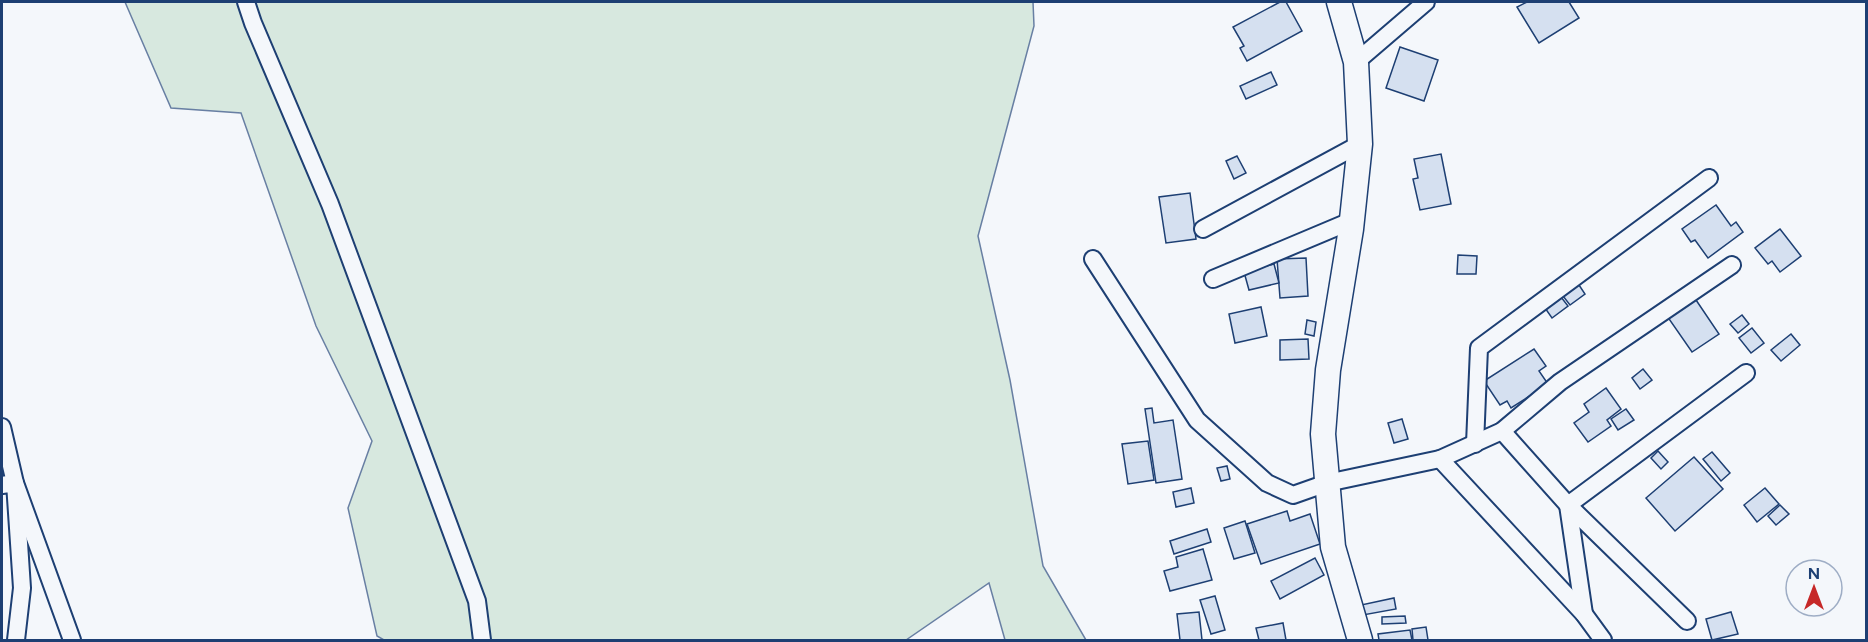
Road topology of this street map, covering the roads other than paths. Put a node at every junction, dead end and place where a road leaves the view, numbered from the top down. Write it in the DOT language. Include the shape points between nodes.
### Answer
graph roads {
  1 [pos="246,2"];
  2 [pos="1339,2"];
  3 [pos="1426,2"];
  4 [pos="1356,62"];
  5 [pos="1360,144"];
  6 [pos="1709,178"];
  7 [pos="1351,221"];
  8 [pos="1203,229"];
  9 [pos="1093,259"];
  10 [pos="1732,265"];
  11 [pos="1214,279"];
  12 [pos="1746,373"];
  13 [pos="2,427"];
  14 [pos="1502,431"];
  15 [pos="1475,444"];
  16 [pos="1440,459"];
  17 [pos="1327,483"];
  18 [pos="8,484"];
  19 [pos="1568,504"];
  20 [pos="1584,614"];
  21 [pos="1687,621"];
  22 [pos="16,640"];
  23 [pos="72,640"];
  24 [pos="482,640"];
  25 [pos="1360,640"];
  26 [pos="1603,640"];
  1 -- 24 [label="street" via="330,204 465,568 477,601"];
  2 -- 4 [label="street"];
  3 -- 4 [label="street"];
  4 -- 5 [label="street"];
  5 -- 7 [label="street"];
  5 -- 8 [label="street"];
  6 -- 15 [label="street" via="1479,348"];
  7 -- 11 [label="street"];
  7 -- 17 [label="street" via="1328,370 1323,434"];
  9 -- 17 [label="street" via="1197,420 1267,483 1293,495"];
  10 -- 14 [label="street" via="1560,382"];
  12 -- 19 [label="street"];
  13 -- 18 [label="street"];
  14 -- 15 [label="street"];
  14 -- 19 [label="street"];
  15 -- 16 [label="street"];
  16 -- 17 [label="street"];
  16 -- 20 [label="street"];
  17 -- 25 [label="street" via="1333,547"];
  18 -- 22 [label="street" via="22,588"];
  18 -- 23 [label="street"];
  19 -- 20 [label="street"];
  19 -- 21 [label="street"];
  20 -- 26 [label="street"];
}
